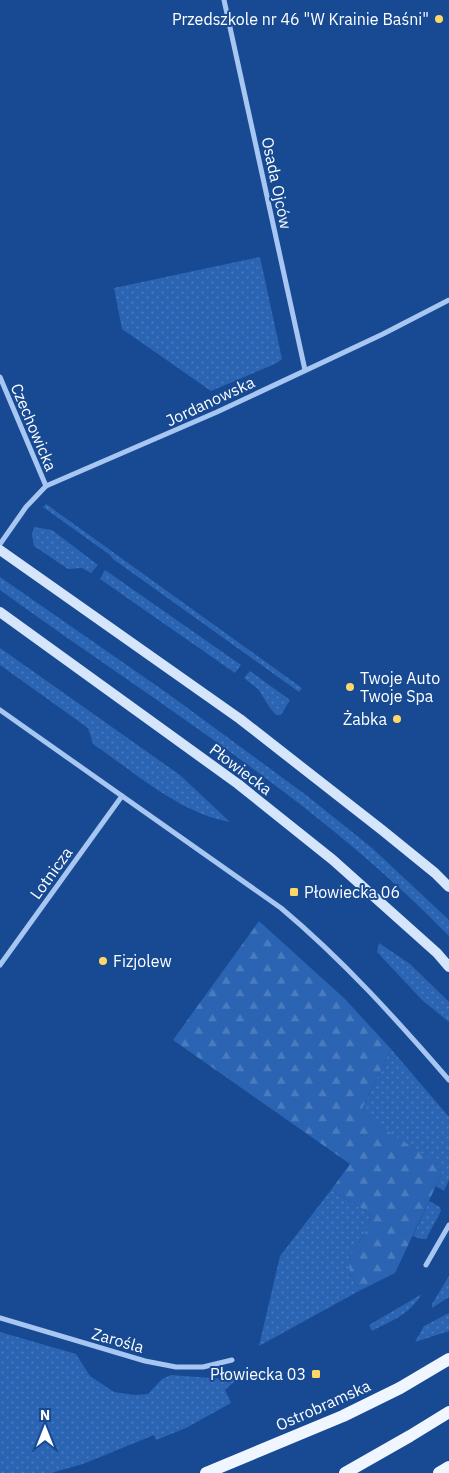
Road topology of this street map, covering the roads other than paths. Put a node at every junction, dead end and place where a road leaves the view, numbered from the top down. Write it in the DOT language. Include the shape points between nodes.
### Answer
graph roads {
  1 [pos="224,0"];
  2 [pos="449,300"];
  3 [pos="305,370"];
  4 [pos="0,377"];
  5 [pos="46,486"];
  6 [pos="0,544"];
  7 [pos="0,550"];
  8 [pos="0,612"];
  9 [pos="0,710"];
  10 [pos="122,796"];
  11 [pos="449,887"];
  12 [pos="0,965"];
  13 [pos="449,967"];
  14 [pos="449,1080"];
  15 [pos="449,1225"];
  16 [pos="426,1265"];
  17 [pos="0,1318"];
  18 [pos="449,1359"];
  19 [pos="232,1360"];
  20 [pos="449,1412"];
  21 [pos="449,1466"];
  22 [pos="206,1473"];
  23 [pos="346,1473"];
  24 [pos="439,1473"];
  1 -- 3 [label="street, Osada Ojców"];
  2 -- 3 [label="street, Jordanowska"];
  3 -- 5 [label="street, Jordanowska"];
  4 -- 5 [label="street, Czechowicka"];
  5 -- 6 [label="street, Jordanowska" via="26,507"];
  7 -- 11 [label="main road" via="240,720 382,830"];
  8 -- 13 [label="main road, Płowiecka" via="238,784 333,860"];
  9 -- 10 [label="street"];
  10 -- 12 [label="street, Lotnicza"];
  10 -- 14 [label="street" via="281,908 315,937 398,1020"];
  15 -- 16 [label="street"];
  17 -- 19 [label="street, Zarośla" via="145,1361 176,1367 203,1367"];
  18 -- 22 [label="main road, Ostrobramska" via="343,1416"];
  20 -- 23 [label="main road"];
  21 -- 24 [label="main road"];
}
